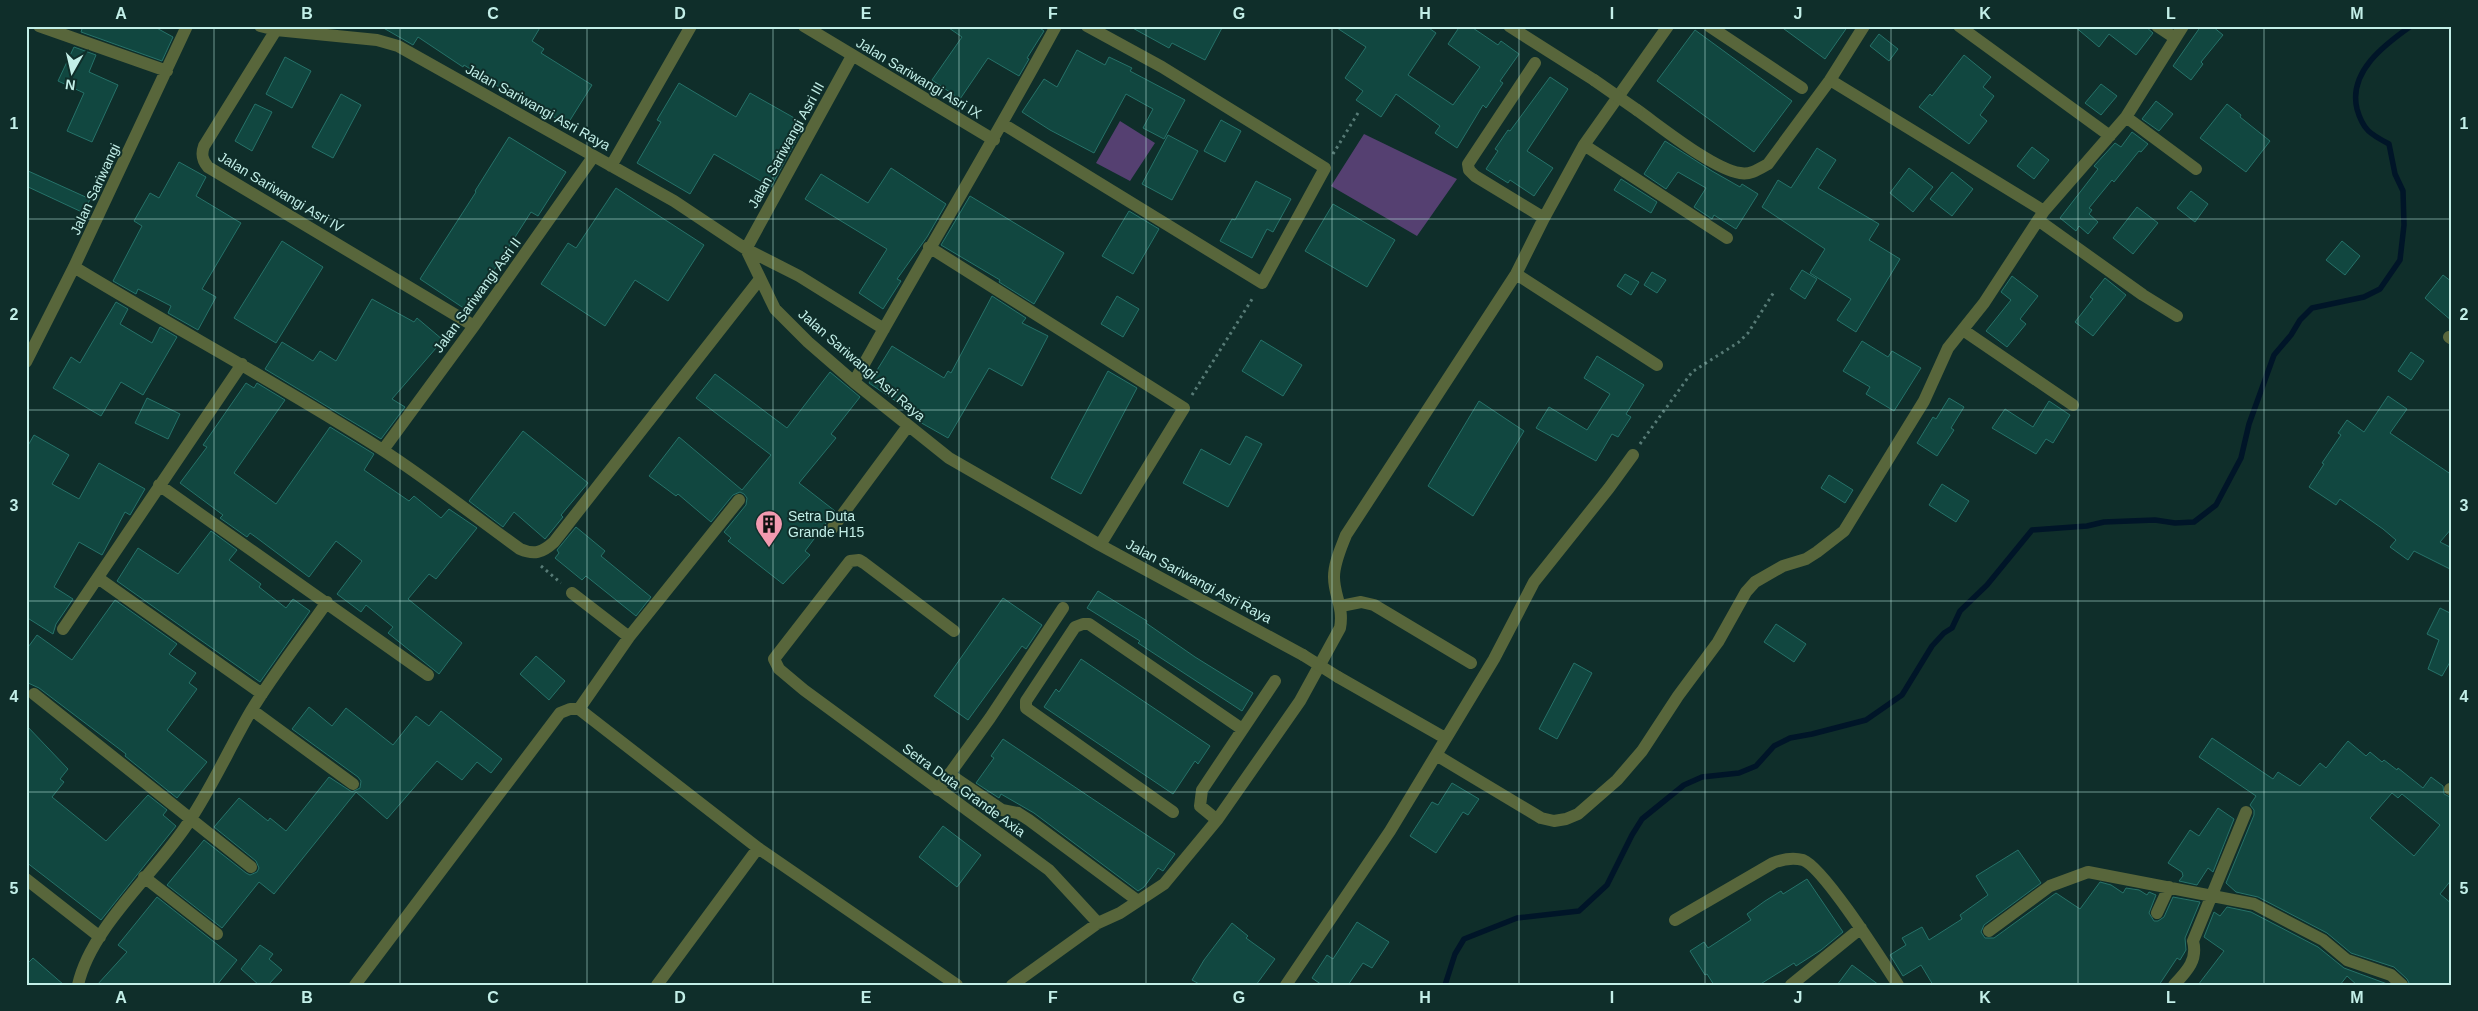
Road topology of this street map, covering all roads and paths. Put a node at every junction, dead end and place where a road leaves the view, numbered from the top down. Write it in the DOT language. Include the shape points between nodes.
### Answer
graph roads {
  1 [pos="39,26"];
  2 [pos="187,26"];
  3 [pos="260,26"];
  4 [pos="691,26"];
  5 [pos="804,26"];
  6 [pos="1056,26"];
  7 [pos="1087,26"];
  8 [pos="1509,26"];
  9 [pos="1668,26"];
  10 [pos="1709,26"];
  11 [pos="1864,26"];
  12 [pos="1959,26"];
  13 [pos="2157,26"];
  14 [pos="2183,26"];
  15 [pos="276,30"];
  16 [pos="2175,38"];
  17 [pos="852,56"];
  18 [pos="1535,63"];
  19 [pos="167,71"];
  20 [pos="1830,80"];
  21 [pos="1802,88"];
  22 [pos="1358,112"];
  23 [pos="2126,117"];
  24 [pos="1003,124"];
  25 [pos="2110,136"];
  26 [pos="994,140"];
  27 [pos="1584,145"];
  28 [pos="593,156"];
  29 [pos="611,166"];
  30 [pos="1325,168"];
  31 [pos="2196,170"];
  32 [pos="2041,215"];
  33 [pos="1544,218"];
  34 [pos="1727,238"];
  35 [pos="929,247"];
  36 [pos="746,249"];
  37 [pos="74,267"];
  38 [pos="1516,274"];
  39 [pos="760,279"];
  40 [pos="1262,283"];
  41 [pos="1774,292"];
  42 [pos="2177,316"];
  43 [pos="474,326"];
  44 [pos="884,329"];
  45 [pos="1963,330"];
  46 [pos="26,362"];
  47 [pos="242,364"];
  48 [pos="1657,365"];
  49 [pos="854,382"];
  50 [pos="2073,405"];
  51 [pos="1184,408"];
  52 [pos="908,426"];
  53 [pos="383,450"];
  54 [pos="1633,455"];
  55 [pos="159,485"];
  56 [pos="739,500"];
  57 [pos="831,530"];
  58 [pos="1100,545"];
  59 [pos="538,553"];
  60 [pos="98,578"];
  61 [pos="572,593"];
  62 [pos="327,602"];
  63 [pos="1341,606"];
  64 [pos="1063,608"];
  65 [pos="64,629"];
  66 [pos="954,631"];
  67 [pos="628,637"];
  68 [pos="1470,663"];
  69 [pos="428,675"];
  70 [pos="1275,681"];
  71 [pos="34,694"];
  72 [pos="262,694"];
  73 [pos="579,709"];
  74 [pos="252,710"];
  75 [pos="1242,729"];
  76 [pos="1445,738"];
  77 [pos="1436,755"];
  78 [pos="949,774"];
  79 [pos="353,784"];
  80 [pos="938,790"];
  81 [pos="1173,812"];
  82 [pos="2246,812"];
  83 [pos="190,820"];
  84 [pos="1217,820"];
  85 [pos="758,848"];
  86 [pos="251,867"];
  87 [pos="144,877"];
  88 [pos="26,879"];
  89 [pos="2169,887"];
  90 [pos="2211,897"];
  91 [pos="1138,901"];
  92 [pos="2157,913"];
  93 [pos="1675,920"];
  94 [pos="1098,923"];
  95 [pos="1861,928"];
  96 [pos="1989,931"];
  97 [pos="217,934"];
  98 [pos="100,937"];
  99 [pos="78,985"];
  100 [pos="355,985"];
  101 [pos="657,985"];
  102 [pos="957,985"];
  103 [pos="1012,985"];
  104 [pos="1286,985"];
  105 [pos="1791,985"];
  106 [pos="1898,985"];
  107 [pos="2174,985"];
  108 [pos="2402,985"];
  1 -- 19 [label="street"];
  2 -- 19 [label="street, Jalan Sariwangi"];
  3 -- 15 [label="street, Jalan Sariwangi Asri Raya"];
  4 -- 29 [label="street"];
  5 -- 17 [label="street, Jalan Sariwangi Asri IX"];
  6 -- 24 [label="street"];
  7 -- 30 [label="street" via="1162,67"];
  8 -- 20 [label="street, bridge" via="1594,80 1693,150 1740,174 1755,172 1768,164"];
  9 -- 27 [label="street"];
  10 -- 21 [label="street"];
  11 -- 20 [label="street"];
  12 -- 25 [label="street"];
  13 -- 16 [label="street"];
  14 -- 16 [label="street"];
  15 -- 28 [label="street, Jalan Sariwangi Asri Raya" via="376,40 398,46"];
  15 -- 43 [label="street, Jalan Sariwangi Asri IV" via="204,146 204,162"];
  16 -- 23 [label="street"];
  17 -- 26 [label="street, Jalan Sariwangi Asri IX"];
  17 -- 36 [label="street, Jalan Sariwangi Asri III"];
  18 -- 33 [label="street" via="1468,164 1475,176"];
  19 -- 37 [label="street, Jalan Sariwangi"];
  20 -- 32 [label="street"];
  22 -- 30 [label="path"];
  23 -- 25 [label="street"];
  23 -- 31 [label="street"];
  24 -- 26 [label="street"];
  24 -- 40 [label="street"];
  25 -- 32 [label="street"];
  26 -- 35 [label="street"];
  27 -- 33 [label="street"];
  27 -- 34 [label="street"];
  28 -- 29 [label="street, Jalan Sariwangi Asri Raya"];
  28 -- 43 [label="street, Jalan Sariwangi Asri II"];
  29 -- 36 [label="street, Jalan Sariwangi Asri Raya" via="674,201"];
  30 -- 40 [label="street"];
  32 -- 42 [label="street" via="2143,295"];
  32 -- 45 [label="street"];
  33 -- 38 [label="street"];
  35 -- 44 [label="street"];
  35 -- 51 [label="street"];
  36 -- 39 [label="street, Jalan Sariwangi Asri Raya"];
  36 -- 44 [label="street" via="799,276"];
  37 -- 46 [label="street, Jalan Sariwangi"];
  37 -- 47 [label="street"];
  38 -- 48 [label="street"];
  38 -- 63 [label="street" via="1346,535 1334,577"];
  39 -- 49 [label="street, Jalan Sariwangi Asri Raya" via="775,309"];
  39 -- 59 [label="street" via="554,542"];
  40 -- 51 [label="path"];
  41 -- 54 [label="path" via="1748,333 1692,372"];
  43 -- 53 [label="street, Jalan Sariwangi Asri II"];
  44 -- 49 [label="street"];
  45 -- 50 [label="street"];
  45 -- 77 [label="street" via="1948,348 1924,401 1844,531 1806,559 1783,566 1755,582 1718,642 1642,751 1618,780 1578,814 1554,821 1541,818"];
  47 -- 53 [label="street"];
  47 -- 55 [label="street"];
  49 -- 52 [label="street, Jalan Sariwangi Asri Raya"];
  51 -- 58 [label="street"];
  52 -- 57 [label="street"];
  52 -- 58 [label="street, Jalan Sariwangi Asri Raya" via="949,458"];
  53 -- 59 [label="street" via="520,549"];
  54 -- 76 [label="street" via="1534,582 1494,659"];
  55 -- 60 [label="street"];
  55 -- 62 [label="street"];
  56 -- 67 [label="street"];
  58 -- 76 [label="street, Jalan Sariwangi Asri Raya, bridge" via="1303,654"];
  59 -- 61 [label="path" via="541,566"];
  60 -- 65 [label="street"];
  60 -- 72 [label="street"];
  61 -- 67 [label="street"];
  62 -- 69 [label="street"];
  62 -- 72 [label="street"];
  63 -- 68 [label="street" via="1361,602 1374,605"];
  63 -- 84 [label="street" via="1340,628 1314,678"];
  64 -- 78 [label="street"];
  66 -- 80 [label="street, Setra Duta Grande Axia" via="864,563 850,561 774,659 779,669 804,690"];
  67 -- 73 [label="street"];
  70 -- 75 [label="street"];
  71 -- 83 [label="street"];
  72 -- 74 [label="street"];
  73 -- 85 [label="street"];
  73 -- 100 [label="street" via="560,713"];
  74 -- 79 [label="street"];
  74 -- 83 [label="street"];
  75 -- 81 [label="street" via="1089,624 1075,627 1026,701 1026,708"];
  75 -- 84 [label="street" via="1202,790 1200,806"];
  76 -- 77 [label="street"];
  77 -- 104 [label="street" via="1390,831"];
  78 -- 80 [label="street"];
  78 -- 91 [label="street" via="1002,810 1018,813 1029,820"];
  80 -- 94 [label="street, Setra Duta Grande Axia" via="1048,870"];
  82 -- 90 [label="street"];
  83 -- 86 [label="street"];
  83 -- 87 [label="street"];
  84 -- 91 [label="street" via="1164,884"];
  85 -- 101 [label="street"];
  85 -- 102 [label="street"];
  87 -- 97 [label="street"];
  87 -- 98 [label="street"];
  88 -- 98 [label="street"];
  89 -- 90 [label="street"];
  89 -- 92 [label="street"];
  89 -- 96 [label="street" via="2088,872 2050,886"];
  90 -- 107 [label="street" via="2192,941 2196,952 2188,971"];
  90 -- 108 [label="street" via="2254,904 2323,940 2347,960 2391,975"];
  91 -- 94 [label="street"];
  93 -- 95 [label="street" via="1786,858 1804,861 1816,870"];
  94 -- 103 [label="street"];
  95 -- 105 [label="street"];
  95 -- 106 [label="street"];
  98 -- 99 [label="street" via="80,974"];
}
